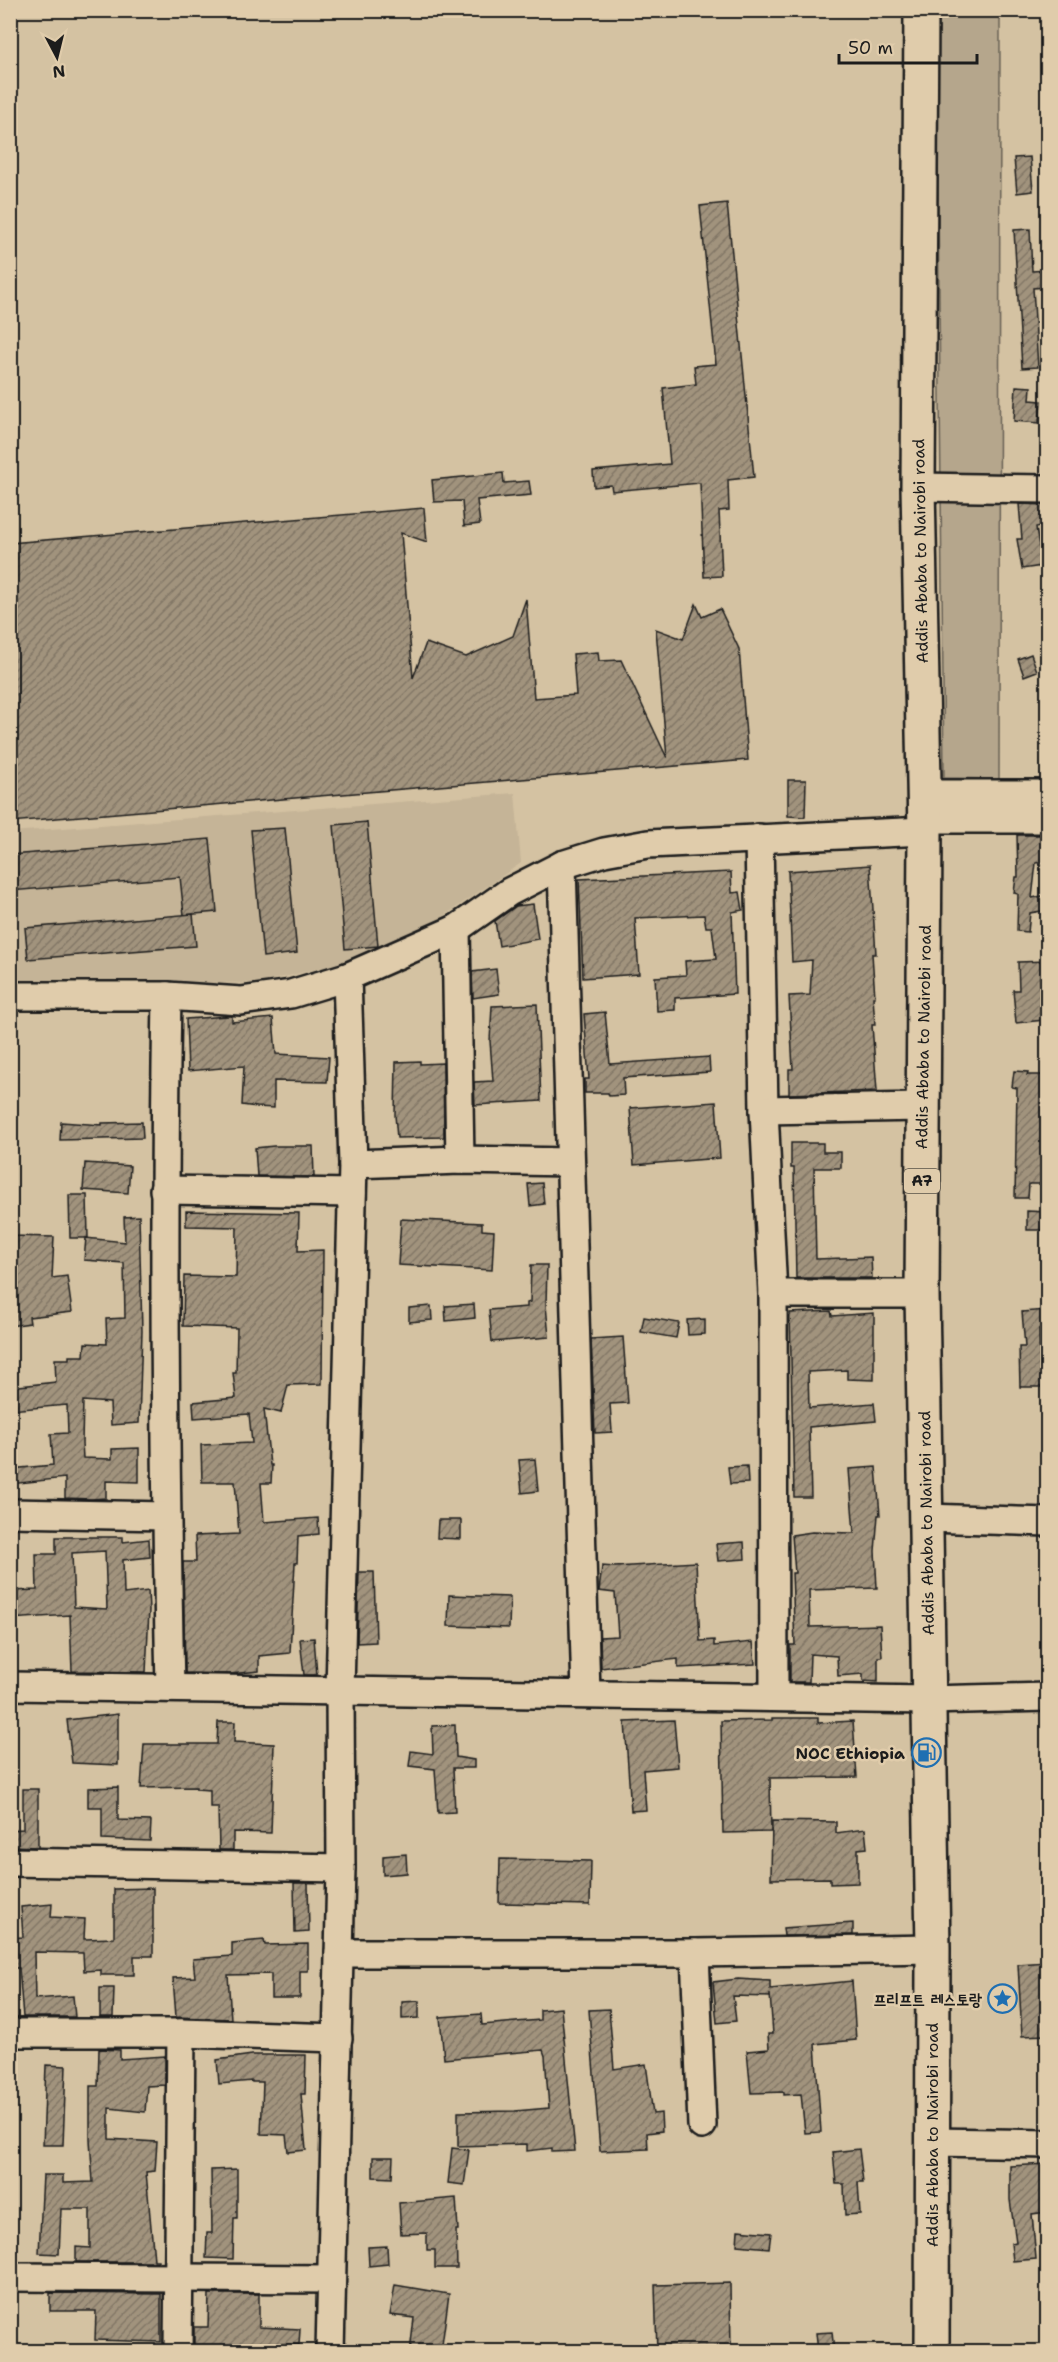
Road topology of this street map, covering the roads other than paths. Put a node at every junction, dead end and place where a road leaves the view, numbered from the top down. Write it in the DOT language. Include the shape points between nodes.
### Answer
graph roads {
  1 [pos="921,10"];
  2 [pos="918,487"];
  3 [pos="1047,489"];
  4 [pos="1047,794"];
  5 [pos="925,814"];
  6 [pos="1047,819"];
  7 [pos="759,838"];
  8 [pos="562,865"];
  9 [pos="456,929"];
  10 [pos="347,977"];
  11 [pos="10,996"];
  12 [pos="167,996"];
  13 [pos="922,1107"];
  14 [pos="764,1110"];
  15 [pos="460,1160"];
  16 [pos="570,1162"];
  17 [pos="352,1164"];
  18 [pos="164,1190"];
  19 [pos="352,1192"];
  20 [pos="774,1294"];
  21 [pos="922,1294"];
  22 [pos="10,1513"];
  23 [pos="166,1516"];
  24 [pos="927,1518"];
  25 [pos="1047,1522"];
  26 [pos="10,1686"];
  27 [pos="170,1688"];
  28 [pos="340,1691"];
  29 [pos="586,1694"];
  30 [pos="774,1697"];
  31 [pos="1047,1697"];
  32 [pos="928,1700"];
  33 [pos="10,1862"];
  34 [pos="341,1868"];
  35 [pos="933,1949"];
  36 [pos="339,1953"];
  37 [pos="695,1953"];
  38 [pos="10,2032"];
  39 [pos="181,2033"];
  40 [pos="338,2038"];
  41 [pos="702,2125"];
  42 [pos="932,2142"];
  43 [pos="1047,2144"];
  44 [pos="10,2277"];
  45 [pos="179,2277"];
  46 [pos="331,2279"];
  47 [pos="178,2352"];
  48 [pos="330,2352"];
  49 [pos="932,2352"];
  1 -- 2 [label="highway, Addis Ababa to Nairobi road / A7"];
  2 -- 3 [label="street"];
  2 -- 5 [label="highway, Addis Ababa to Nairobi road / A7"];
  4 -- 5 [label="street"];
  5 -- 6 [label="street"];
  5 -- 7 [label="street"];
  5 -- 13 [label="highway, Addis Ababa to Nairobi road / A7"];
  7 -- 8 [label="street" via="648,844"];
  7 -- 14 [label="street"];
  8 -- 9 [label="street" via="509,892"];
  8 -- 16 [label="street"];
  9 -- 10 [label="street"];
  9 -- 15 [label="street"];
  10 -- 12 [label="street" via="291,994 241,1001"];
  10 -- 17 [label="street"];
  11 -- 12 [label="street"];
  12 -- 18 [label="street"];
  13 -- 14 [label="street"];
  13 -- 21 [label="highway, Addis Ababa to Nairobi road / A7"];
  14 -- 20 [label="street"];
  15 -- 16 [label="street"];
  15 -- 17 [label="street"];
  16 -- 29 [label="street"];
  17 -- 19 [label="street"];
  18 -- 19 [label="street"];
  18 -- 23 [label="street"];
  19 -- 28 [label="street"];
  20 -- 21 [label="street"];
  20 -- 30 [label="street"];
  21 -- 24 [label="highway, Addis Ababa to Nairobi road / A7"];
  22 -- 23 [label="street"];
  23 -- 27 [label="street"];
  24 -- 25 [label="street"];
  24 -- 32 [label="highway, Addis Ababa to Nairobi road / A7"];
  26 -- 27 [label="street"];
  27 -- 28 [label="street"];
  28 -- 29 [label="street"];
  28 -- 34 [label="street"];
  29 -- 30 [label="street"];
  30 -- 32 [label="street"];
  31 -- 32 [label="street"];
  32 -- 35 [label="highway, Addis Ababa to Nairobi road / A7"];
  33 -- 34 [label="street"];
  34 -- 36 [label="street"];
  35 -- 37 [label="street"];
  35 -- 42 [label="highway, Addis Ababa to Nairobi road / A7"];
  36 -- 37 [label="street"];
  36 -- 40 [label="street"];
  37 -- 41 [label="street"];
  38 -- 39 [label="street"];
  39 -- 40 [label="street"];
  39 -- 45 [label="street"];
  40 -- 46 [label="street"];
  42 -- 43 [label="street"];
  42 -- 49 [label="highway, Addis Ababa to Nairobi road / A7"];
  44 -- 45 [label="street"];
  45 -- 46 [label="street"];
  45 -- 47 [label="street"];
  46 -- 48 [label="street"];
}
